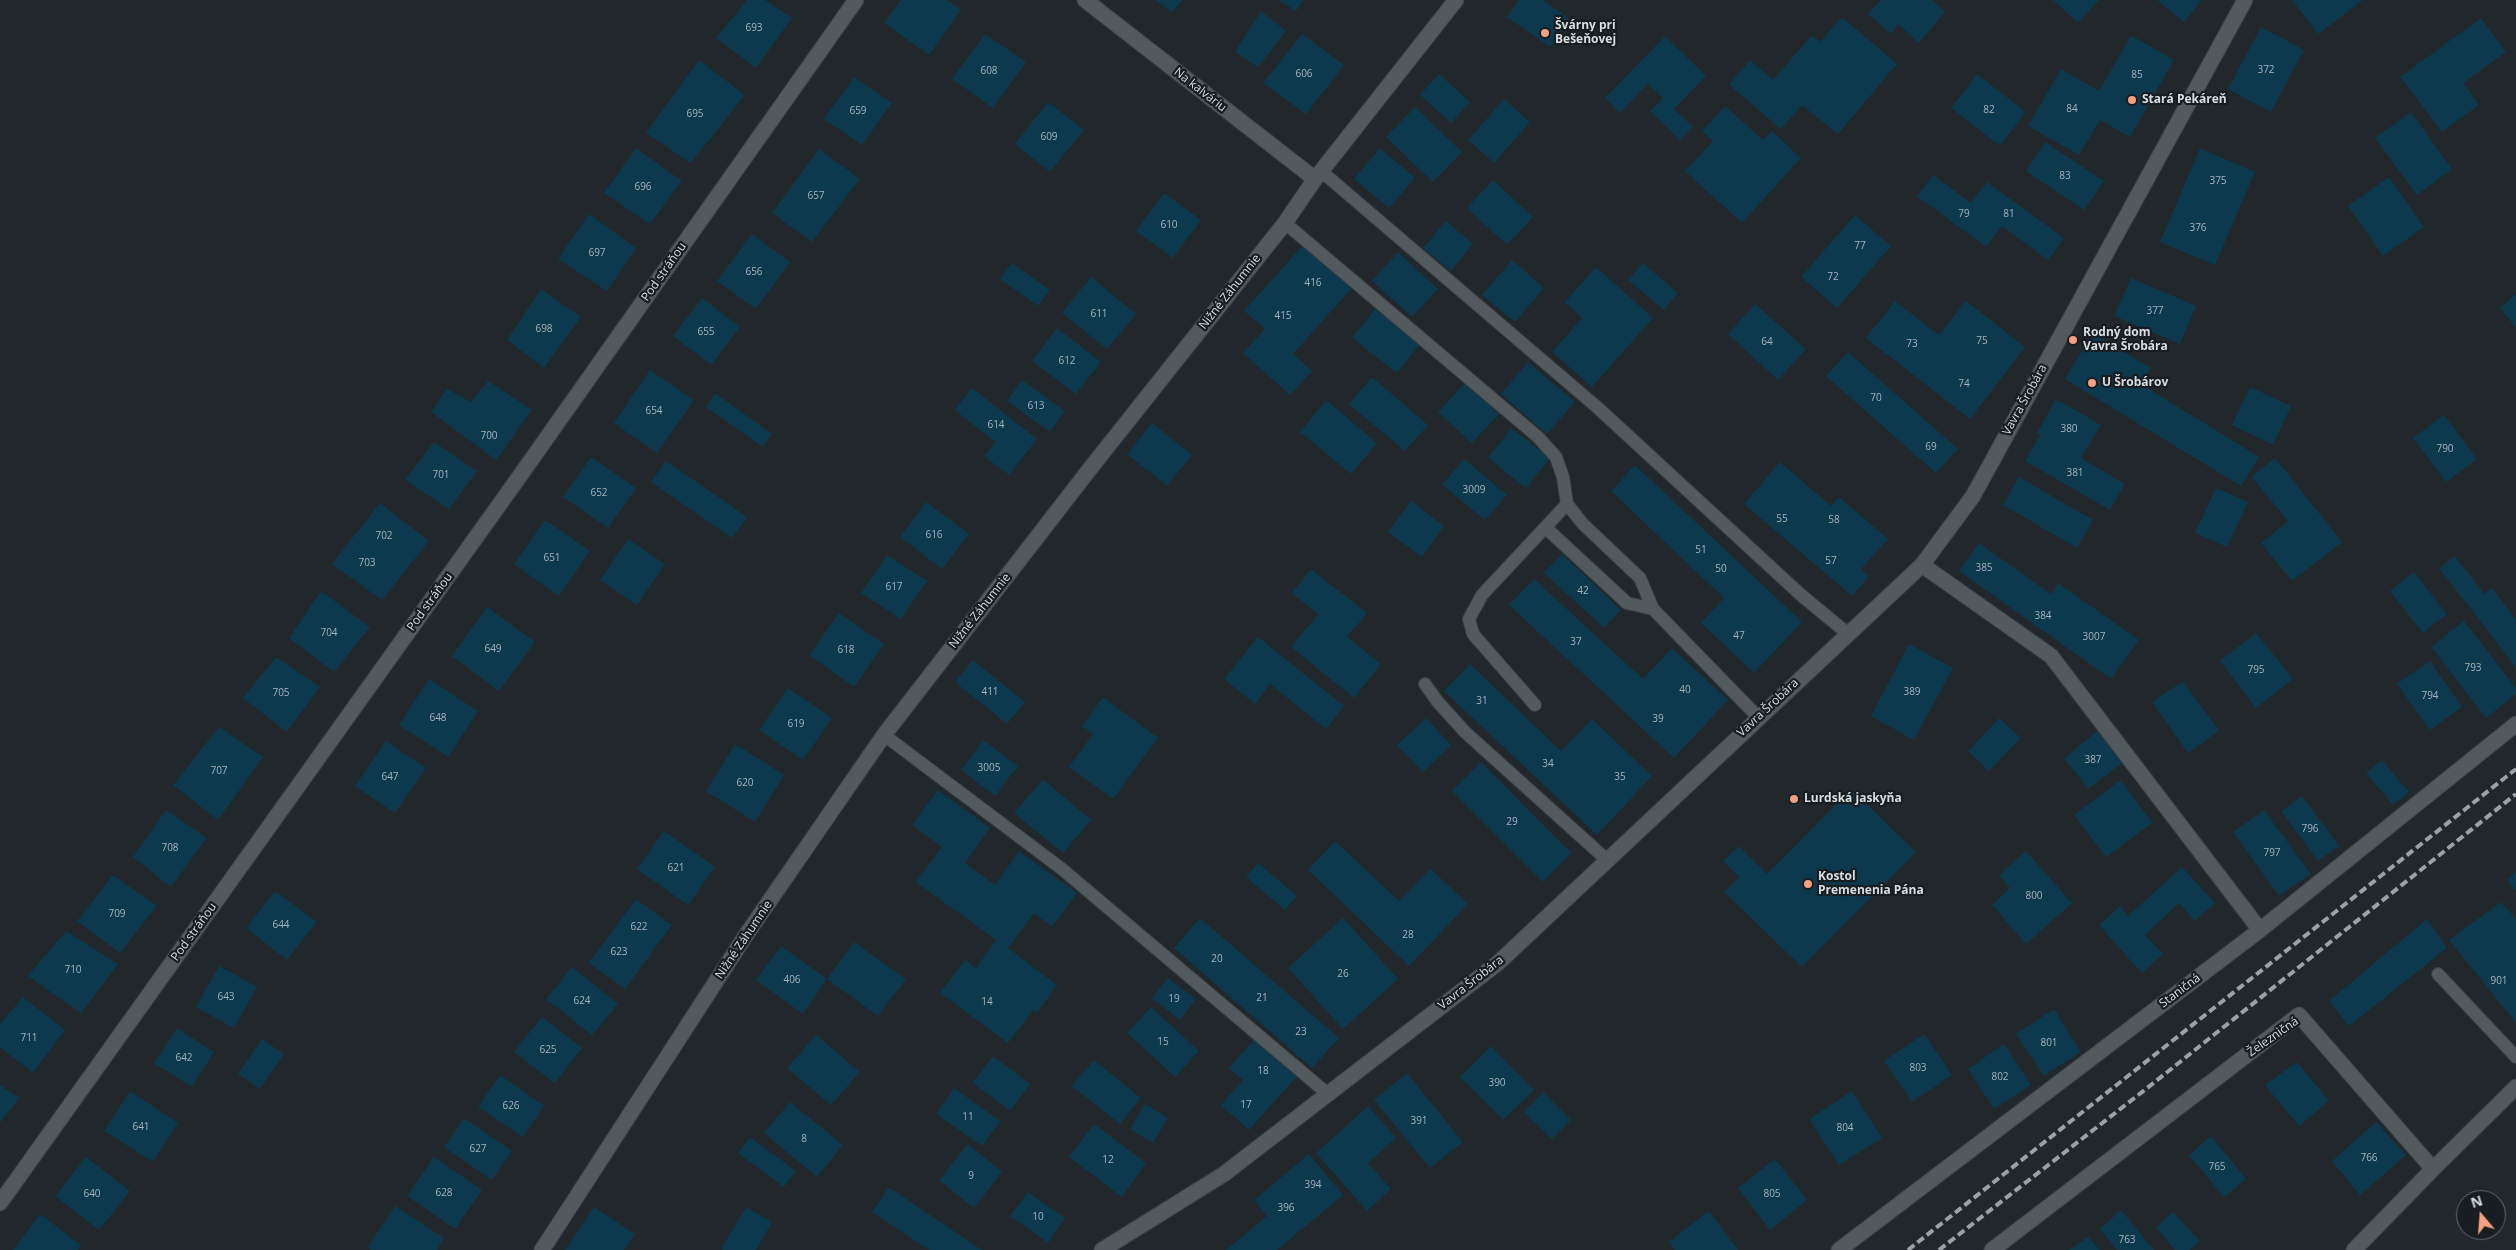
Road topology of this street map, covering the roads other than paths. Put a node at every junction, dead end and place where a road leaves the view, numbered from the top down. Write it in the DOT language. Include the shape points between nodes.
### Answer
graph roads {
  1 [pos="856,0"];
  2 [pos="1085,0"];
  3 [pos="1456,0"];
  4 [pos="2244,0"];
  5 [pos="1318,175"];
  6 [pos="1285,223"];
  7 [pos="1567,504"];
  8 [pos="1546,528"];
  9 [pos="1922,565"];
  10 [pos="1653,609"];
  11 [pos="1847,633"];
  12 [pos="1424,684"];
  13 [pos="1535,705"];
  14 [pos="1758,717"];
  15 [pos="2516,724"];
  16 [pos="884,735"];
  17 [pos="1607,860"];
  18 [pos="2260,930"];
  19 [pos="2438,974"];
  20 [pos="2516,1057"];
  21 [pos="2516,1087"];
  22 [pos="1328,1094"];
  23 [pos="2433,1169"];
  24 [pos="0,1202"];
  25 [pos="542,1250"];
  26 [pos="1102,1250"];
  27 [pos="1839,1250"];
  28 [pos="1992,1250"];
  29 [pos="2354,1250"];
  1 -- 24 [label="street, Pod stráňou"];
  2 -- 5 [label="street, Na kalváriu"];
  3 -- 5 [label="street, Nižné Záhumnie"];
  4 -- 9 [label="street, Vavra Šrobára" via="1973,496"];
  5 -- 6 [label="street, Nižné Záhumnie"];
  5 -- 11 [label="lane" via="1598,408 1801,595"];
  6 -- 7 [label="lane" via="1538,437 1556,457"];
  6 -- 16 [label="street, Nižné Záhumnie"];
  7 -- 8 [label="lane"];
  7 -- 10 [label="lane" via="1582,524 1640,578"];
  8 -- 10 [label="lane" via="1627,603"];
  8 -- 13 [label="lane" via="1482,595 1469,619 1473,634"];
  9 -- 11 [label="street, Vavra Šrobára"];
  9 -- 18 [label="street" via="2051,656"];
  10 -- 14 [label="lane"];
  11 -- 14 [label="street, Vavra Šrobára"];
  12 -- 17 [label="lane" via="1465,732"];
  14 -- 17 [label="street, Vavra Šrobára"];
  15 -- 18 [label="street, Staničná"];
  16 -- 22 [label="lane" via="1062,869"];
  16 -- 25 [label="street, Nižné Záhumnie" via="746,935"];
  17 -- 22 [label="street, Vavra Šrobára" via="1498,963"];
  18 -- 27 [label="street, Staničná"];
  19 -- 20 [label="lane"];
  21 -- 23 [label="street"];
  22 -- 26 [label="street, Vavra Šrobára" via="1224,1174"];
  23 -- 28 [label="street, Železničná" via="2299,1015"];
  23 -- 29 [label="street"];
}
